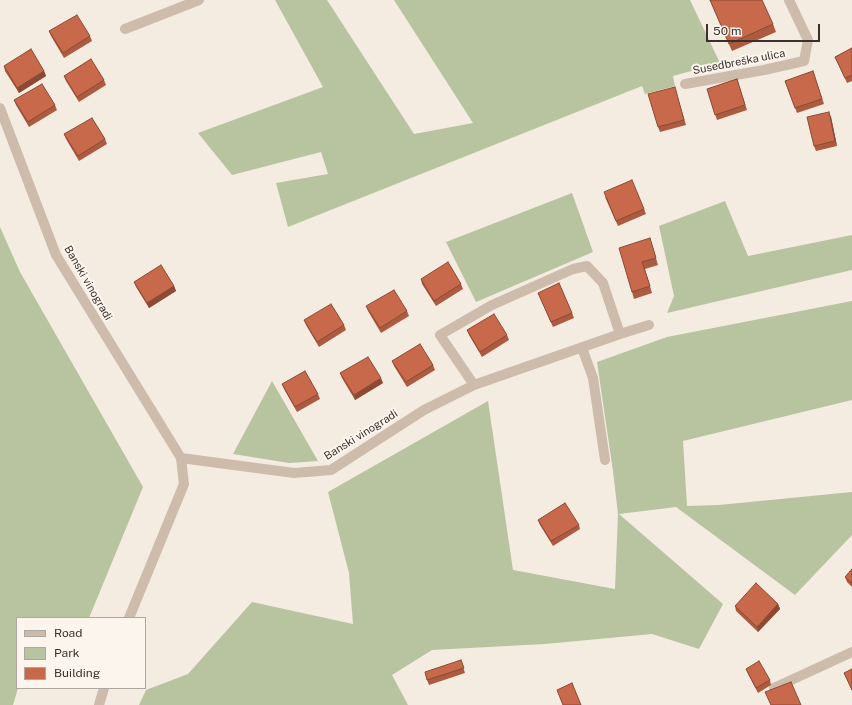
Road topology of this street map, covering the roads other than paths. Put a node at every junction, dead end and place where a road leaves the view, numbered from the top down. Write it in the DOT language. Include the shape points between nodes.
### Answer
graph roads {
  1 [pos="199,0"];
  2 [pos="789,0"];
  3 [pos="125,29"];
  4 [pos="685,84"];
  5 [pos="0,108"];
  6 [pos="650,325"];
  7 [pos="620,334"];
  8 [pos="582,348"];
  9 [pos="474,386"];
  10 [pos="181,458"];
  11 [pos="605,460"];
  12 [pos="129,617"];
  13 [pos="852,652"];
  14 [pos="774,688"];
  15 [pos="104,689"];
  16 [pos="99,705"];
  1 -- 3 [label="street"];
  2 -- 4 [label="street, Susedbreška ulica" via="808,40 804,61"];
  5 -- 10 [label="street, Banski vinogradi" via="56,255"];
  6 -- 7 [label="street, Banski vinogradi"];
  7 -- 8 [label="street, Banski vinogradi"];
  7 -- 9 [label="street" via="603,283 587,266 573,269 492,305 440,335"];
  8 -- 9 [label="street, Banski vinogradi"];
  8 -- 11 [label="street" via="593,378"];
  9 -- 10 [label="street, Banski vinogradi" via="424,410 331,470 294,473"];
  10 -- 12 [label="street, Banski vinogradi" via="184,484"];
  13 -- 14 [label="street"];
  15 -- 16 [label="street"];
}
